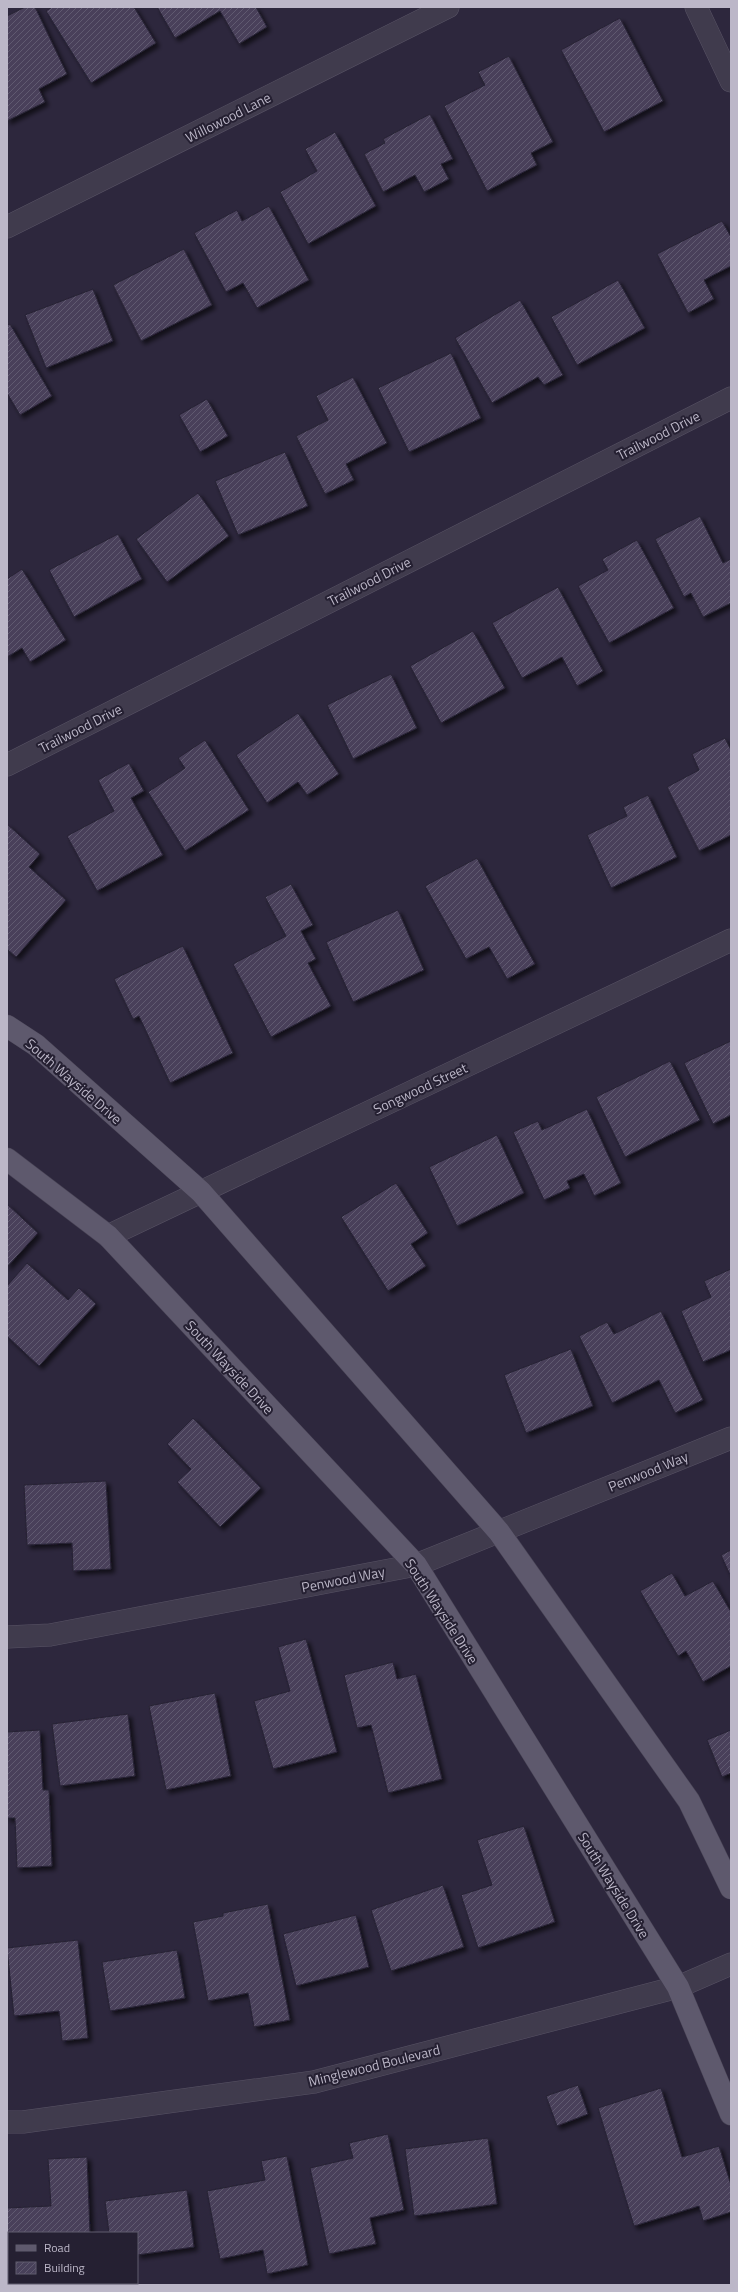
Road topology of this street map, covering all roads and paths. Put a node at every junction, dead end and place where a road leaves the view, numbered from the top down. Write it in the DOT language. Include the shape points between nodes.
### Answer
graph roads {
  1 [pos="448,7"];
  2 [pos="696,7"];
  3 [pos="731,81"];
  4 [pos="7,227"];
  5 [pos="731,398"];
  6 [pos="7,764"];
  7 [pos="731,940"];
  8 [pos="7,1026"];
  9 [pos="7,1159"];
  10 [pos="201,1192"];
  11 [pos="108,1236"];
  12 [pos="731,1438"];
  13 [pos="498,1532"];
  14 [pos="416,1565"];
  15 [pos="7,1637"];
  16 [pos="731,1888"];
  17 [pos="731,1964"];
  18 [pos="678,1987"];
  19 [pos="731,2114"];
  20 [pos="7,2122"];
  1 -- 4 [label="street, Willowood Lane"];
  2 -- 3 [label="street"];
  5 -- 6 [label="street, Trailwood Drive"];
  7 -- 10 [label="street, Songwood Street"];
  8 -- 10 [label="main road, South Wayside Drive" via="36,1045"];
  9 -- 11 [label="main road, South Wayside Drive"];
  10 -- 11 [label="street, Songwood Street"];
  10 -- 13 [label="main road, South Wayside Drive"];
  11 -- 14 [label="main road, South Wayside Drive"];
  12 -- 13 [label="street, Penwood Way"];
  13 -- 14 [label="street, Penwood Way"];
  13 -- 16 [label="main road, South Wayside Drive" via="689,1801"];
  14 -- 15 [label="street, Penwood Way" via="50,1635"];
  14 -- 18 [label="main road, South Wayside Drive"];
  17 -- 18 [label="street, Minglewood Boulevard"];
  18 -- 19 [label="main road, South Wayside Drive"];
  18 -- 20 [label="street, Minglewood Boulevard" via="314,2082 23,2122"];
}
